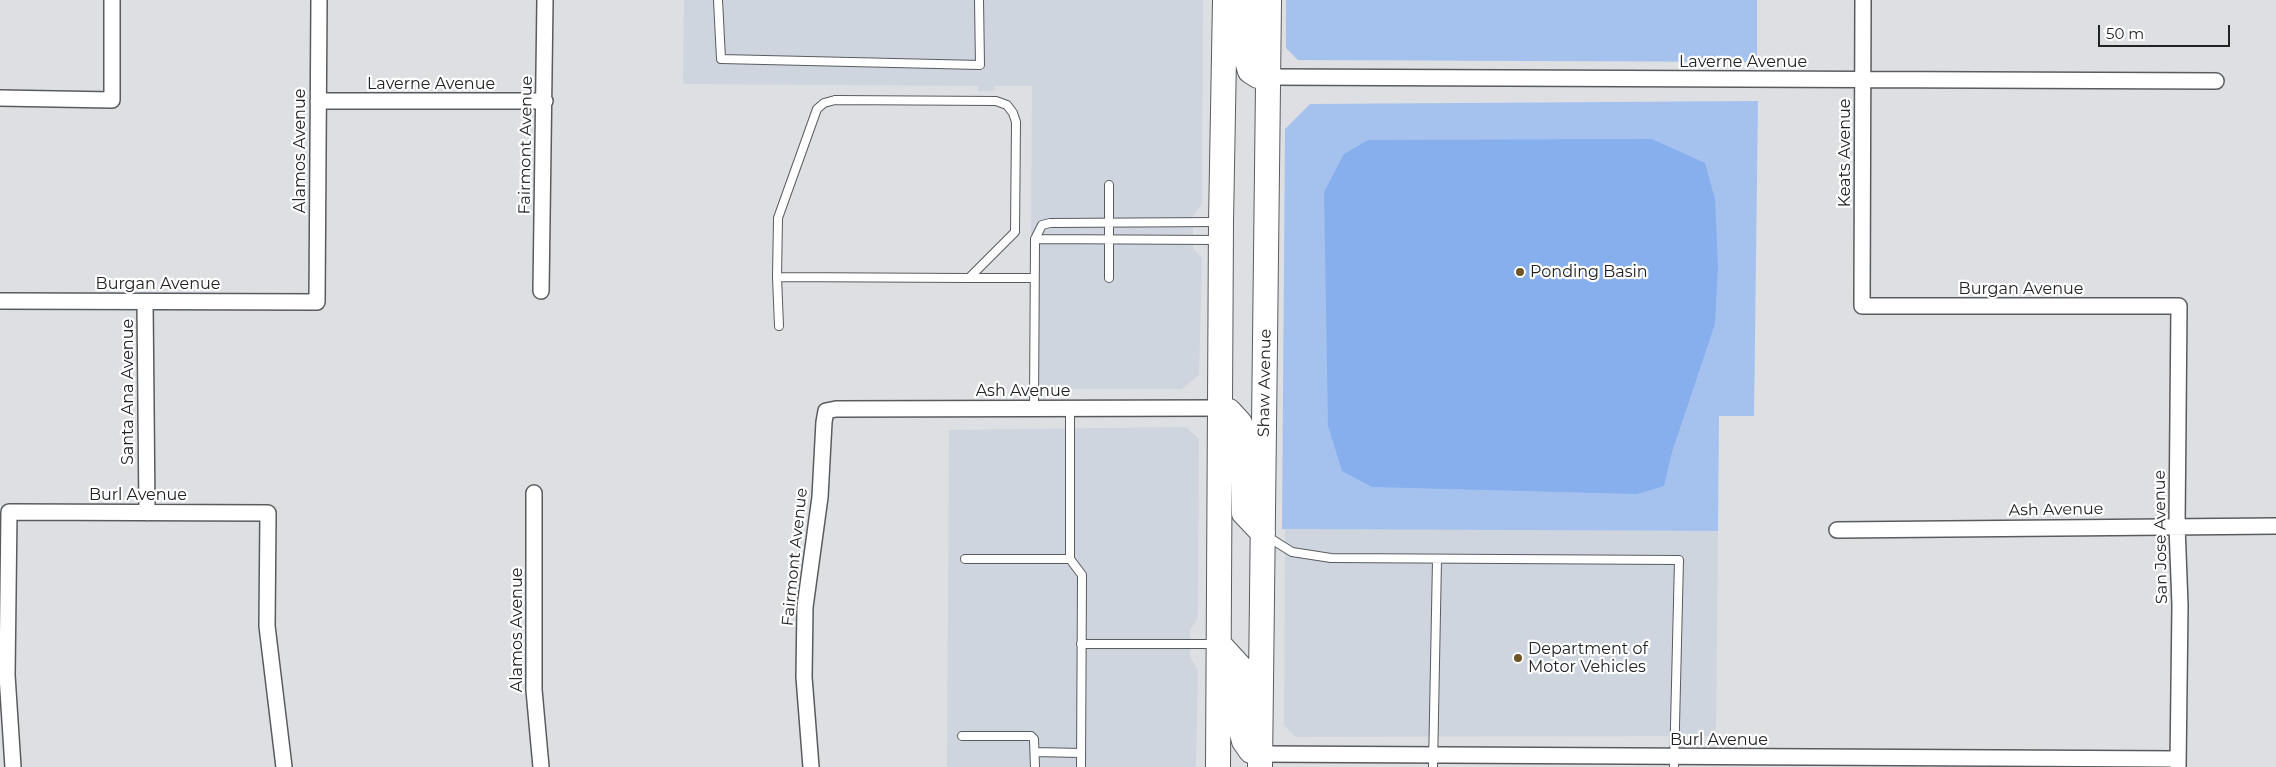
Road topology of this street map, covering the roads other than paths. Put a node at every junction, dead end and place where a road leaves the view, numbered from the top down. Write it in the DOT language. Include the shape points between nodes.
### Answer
graph roads {
  1 [pos="112,0"];
  2 [pos="318,0"];
  3 [pos="545,0"];
  4 [pos="718,0"];
  5 [pos="979,0"];
  6 [pos="1225,0"];
  7 [pos="1248,0"];
  8 [pos="1269,0"];
  9 [pos="1863,0"];
  10 [pos="1269,77"];
  11 [pos="1863,81"];
  12 [pos="2216,81"];
  13 [pos="0,98"];
  14 [pos="318,100"];
  15 [pos="545,102"];
  16 [pos="1109,186"];
  17 [pos="1109,223"];
  18 [pos="1221,231"];
  19 [pos="1035,239"];
  20 [pos="1109,240"];
  21 [pos="778,277"];
  22 [pos="969,278"];
  23 [pos="1034,278"];
  24 [pos="1109,278"];
  25 [pos="540,291"];
  26 [pos="0,300"];
  27 [pos="145,302"];
  28 [pos="317,302"];
  29 [pos="1862,306"];
  30 [pos="2180,306"];
  31 [pos="779,326"];
  32 [pos="1070,408"];
  33 [pos="1219,408"];
  34 [pos="1034,409"];
  35 [pos="826,411"];
  36 [pos="534,493"];
  37 [pos="147,513"];
  38 [pos="2176,526"];
  39 [pos="2276,526"];
  40 [pos="1838,530"];
  41 [pos="1263,533"];
  42 [pos="965,559"];
  43 [pos="1070,560"];
  44 [pos="1437,560"];
  45 [pos="1081,644"];
  46 [pos="1219,644"];
  47 [pos="4,675"];
  48 [pos="962,736"];
  49 [pos="1034,752"];
  50 [pos="1080,753"];
  51 [pos="1260,761"];
  52 [pos="1433,762"];
  53 [pos="1674,762"];
  54 [pos="1956,762"];
  55 [pos="2178,763"];
  56 [pos="14,767"];
  57 [pos="284,767"];
  58 [pos="542,767"];
  59 [pos="811,767"];
  60 [pos="1034,767"];
  61 [pos="1080,767"];
  62 [pos="1218,767"];
  1 -- 13 [label="street" via="112,100"];
  2 -- 14 [label="street, Alamos Avenue"];
  3 -- 15 [label="street, Fairmont Avenue"];
  4 -- 5 [label="lane" via="721,59 980,65"];
  6 -- 18 [label="main road"];
  7 -- 10 [label="main road" via="1247,61 1250,71"];
  8 -- 10 [label="main road, Shaw Avenue"];
  9 -- 11 [label="street, Keats Avenue"];
  10 -- 11 [label="street, Laverne Avenue"];
  10 -- 41 [label="main road, Shaw Avenue"];
  11 -- 12 [label="street, Laverne Avenue"];
  11 -- 29 [label="street, Keats Avenue"];
  14 -- 15 [label="street, Laverne Avenue"];
  14 -- 28 [label="street, Alamos Avenue"];
  15 -- 25 [label="street, Fairmont Avenue"];
  16 -- 17 [label="lane"];
  17 -- 18 [label="lane"];
  17 -- 19 [label="lane" via="1050,222 1042,225"];
  17 -- 20 [label="lane"];
  18 -- 20 [label="lane"];
  18 -- 33 [label="main road"];
  19 -- 20 [label="lane"];
  19 -- 23 [label="lane"];
  20 -- 24 [label="lane"];
  21 -- 22 [label="lane"];
  21 -- 22 [label="lane" via="778,218 817,109 824,103 835,100 996,100 1007,105 1016,122 1015,232"];
  21 -- 31 [label="lane"];
  22 -- 23 [label="lane"];
  23 -- 34 [label="lane"];
  26 -- 27 [label="street, Burgan Avenue"];
  27 -- 28 [label="street, Burgan Avenue"];
  27 -- 37 [label="street, Santa Ana Avenue"];
  29 -- 30 [label="street, Burgan Avenue"];
  30 -- 38 [label="street, San Jose Avenue"];
  32 -- 33 [label="street, Ash Avenue"];
  32 -- 34 [label="street, Ash Avenue"];
  32 -- 43 [label="lane"];
  33 -- 41 [label="main road" via="1229,411 1240,424 1243,435 1244,513"];
  33 -- 46 [label="main road"];
  34 -- 35 [label="street, Ash Avenue"];
  35 -- 59 [label="street, Fairmont Avenue" via="820,497 805,607 804,677"];
  36 -- 58 [label="street, Alamos Avenue" via="534,690"];
  37 -- 47 [label="street, Burl Avenue" via="9,512"];
  37 -- 57 [label="street, Burl Avenue" via="268,513 267,626"];
  38 -- 39 [label="street, Ash Avenue"];
  38 -- 40 [label="street, Ash Avenue"];
  38 -- 55 [label="street, San Jose Avenue" via="2180,606"];
  41 -- 44 [label="lane" via="1292,552 1331,558"];
  41 -- 51 [label="main road, Shaw Avenue"];
  42 -- 43 [label="lane"];
  43 -- 45 [label="lane" via="1082,575"];
  44 -- 52 [label="lane"];
  44 -- 53 [label="lane" via="1679,560"];
  45 -- 46 [label="lane"];
  45 -- 50 [label="lane"];
  46 -- 51 [label="main road" via="1241,668 1241,730 1244,742"];
  46 -- 62 [label="main road"];
  47 -- 56 [label="street"];
  48 -- 49 [label="lane" via="1031,736"];
  49 -- 50 [label="lane"];
  49 -- 60 [label="lane"];
  50 -- 61 [label="lane"];
  51 -- 52 [label="street, Burl Avenue"];
  52 -- 53 [label="street, Burl Avenue"];
  53 -- 54 [label="street, Burl Avenue"];
  54 -- 55 [label="street, Burl Avenue"];
}
